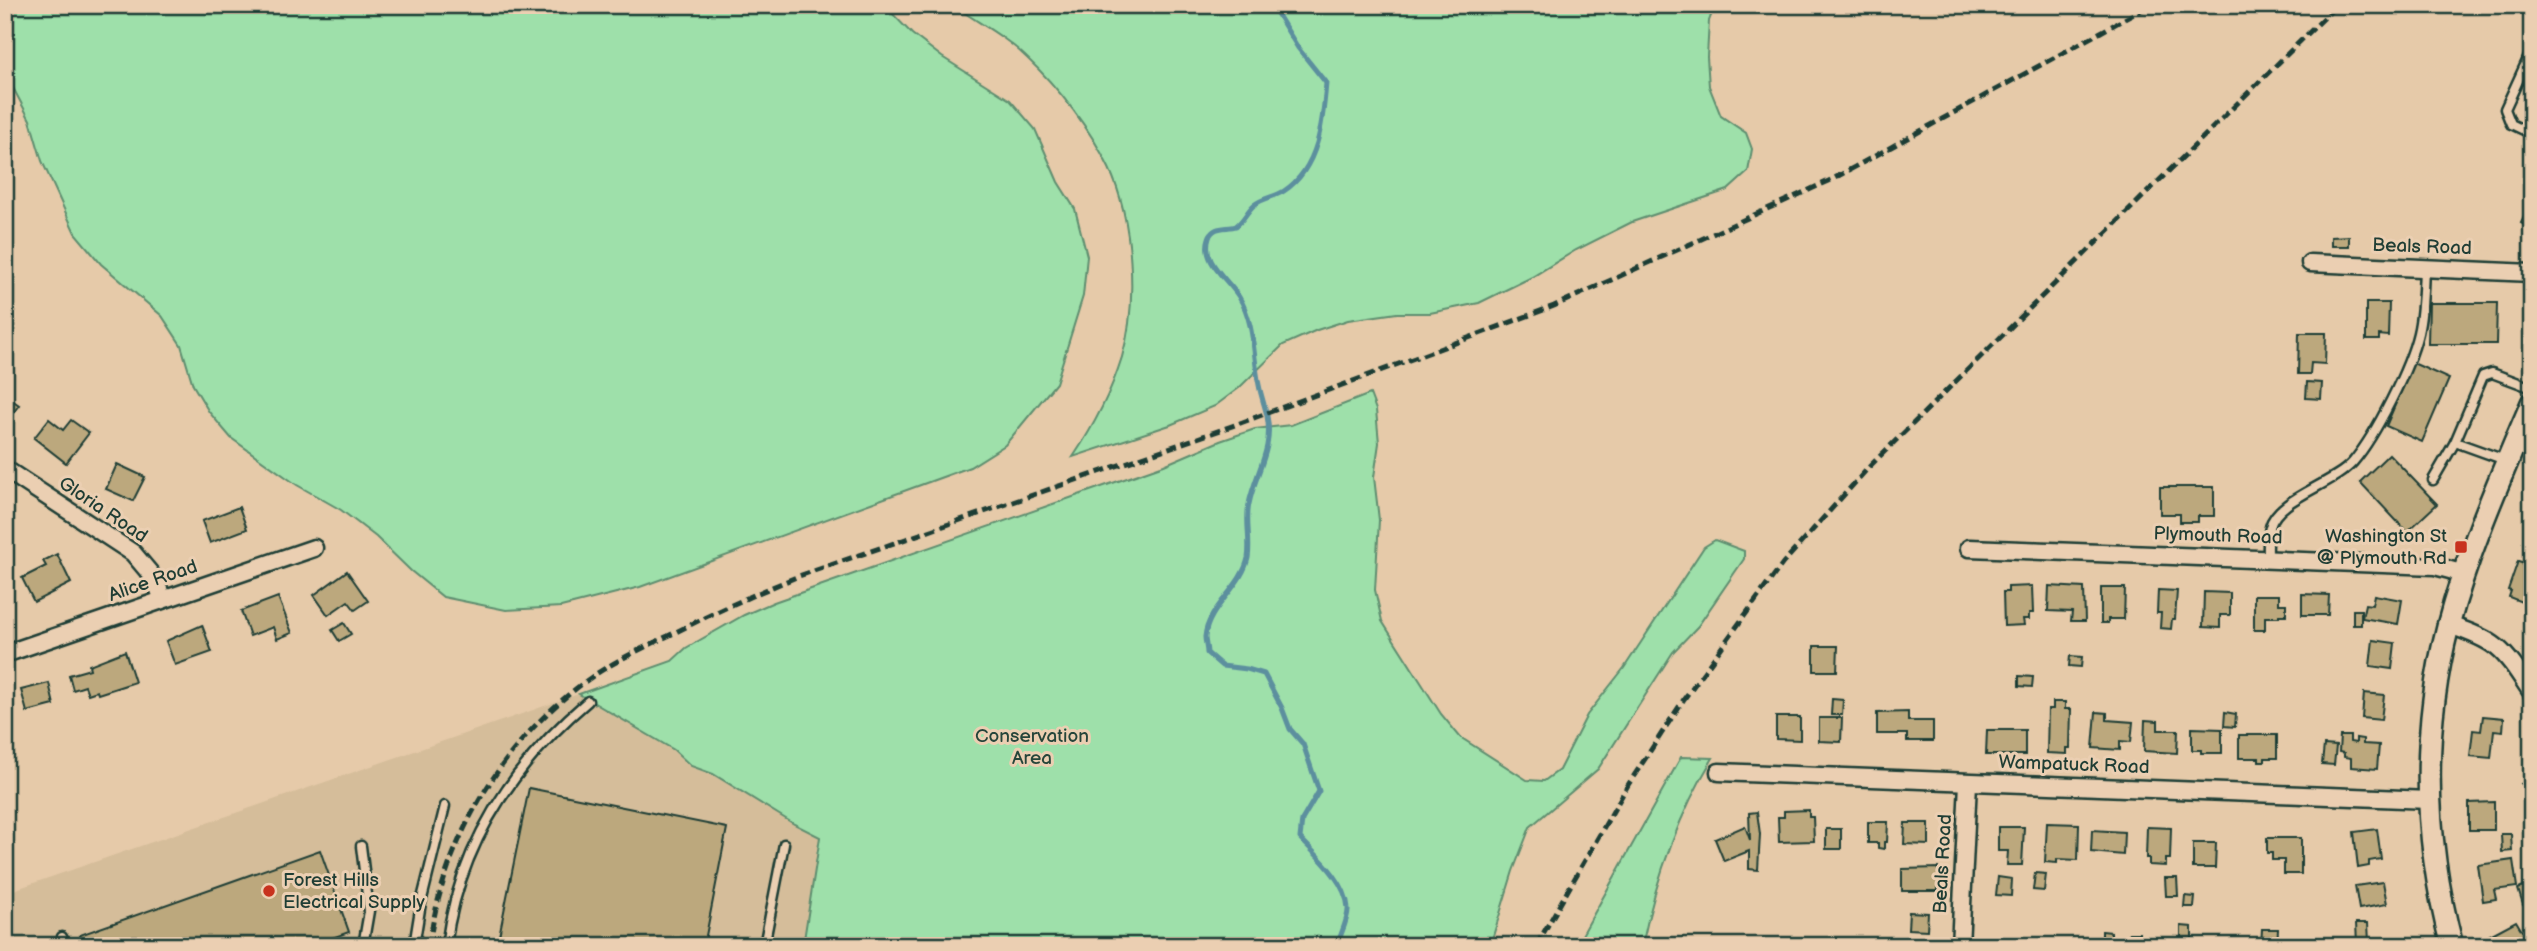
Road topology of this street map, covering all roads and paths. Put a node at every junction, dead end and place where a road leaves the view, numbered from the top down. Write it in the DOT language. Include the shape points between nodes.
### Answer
graph roads {
  1 [pos="2532,50"];
  2 [pos="2532,134"];
  3 [pos="2311,263"];
  4 [pos="2424,268"];
  5 [pos="2532,273"];
  6 [pos="2532,388"];
  7 [pos="2532,403"];
  8 [pos="2455,442"];
  9 [pos="2507,461"];
  10 [pos="5,469"];
  11 [pos="2433,481"];
  12 [pos="314,548"];
  13 [pos="1969,548"];
  14 [pos="2268,559"];
  15 [pos="2465,573"];
  16 [pos="163,599"];
  17 [pos="2449,625"];
  18 [pos="5,654"];
  19 [pos="2532,692"];
  20 [pos="588,701"];
  21 [pos="1719,772"];
  22 [pos="1968,783"];
  23 [pos="2429,800"];
  24 [pos="445,806"];
  25 [pos="784,844"];
  26 [pos="361,846"];
  27 [pos="363,946"];
  28 [pos="414,946"];
  29 [pos="446,946"];
  30 [pos="764,946"];
  31 [pos="1960,946"];
  32 [pos="2452,946"];
  1 -- 2 [label="lane" via="2505,109 2511,124"];
  3 -- 4 [label="street, Beals Road"];
  4 -- 5 [label="street, Beals Road"];
  4 -- 14 [label="lane" via="2415,344 2374,432 2341,473 2277,512 2270,525"];
  6 -- 8 [label="lane" via="2492,373 2483,376"];
  7 -- 9 [label="main road"];
  8 -- 9 [label="lane"];
  8 -- 11 [label="lane"];
  9 -- 15 [label="main road"];
  10 -- 16 [label="street, Gloria Road" via="133,553 154,578"];
  12 -- 16 [label="street, Alice Road"];
  13 -- 14 [label="street, Plymouth Road"];
  14 -- 15 [label="street, Plymouth Road" via="2435,566"];
  15 -- 17 [label="main road"];
  16 -- 18 [label="street, Alice Road"];
  17 -- 19 [label="street" via="2495,644"];
  17 -- 23 [label="main road" via="2432,716"];
  20 -- 29 [label="lane" via="527,760 496,803 465,866"];
  21 -- 22 [label="street, Wampatuck Road"];
  22 -- 23 [label="street, Wampatuck Road"];
  22 -- 31 [label="street, Beals Road"];
  23 -- 32 [label="main road" via="2437,880"];
  24 -- 28 [label="lane"];
  25 -- 30 [label="lane"];
  26 -- 27 [label="lane" via="369,911"];
}
